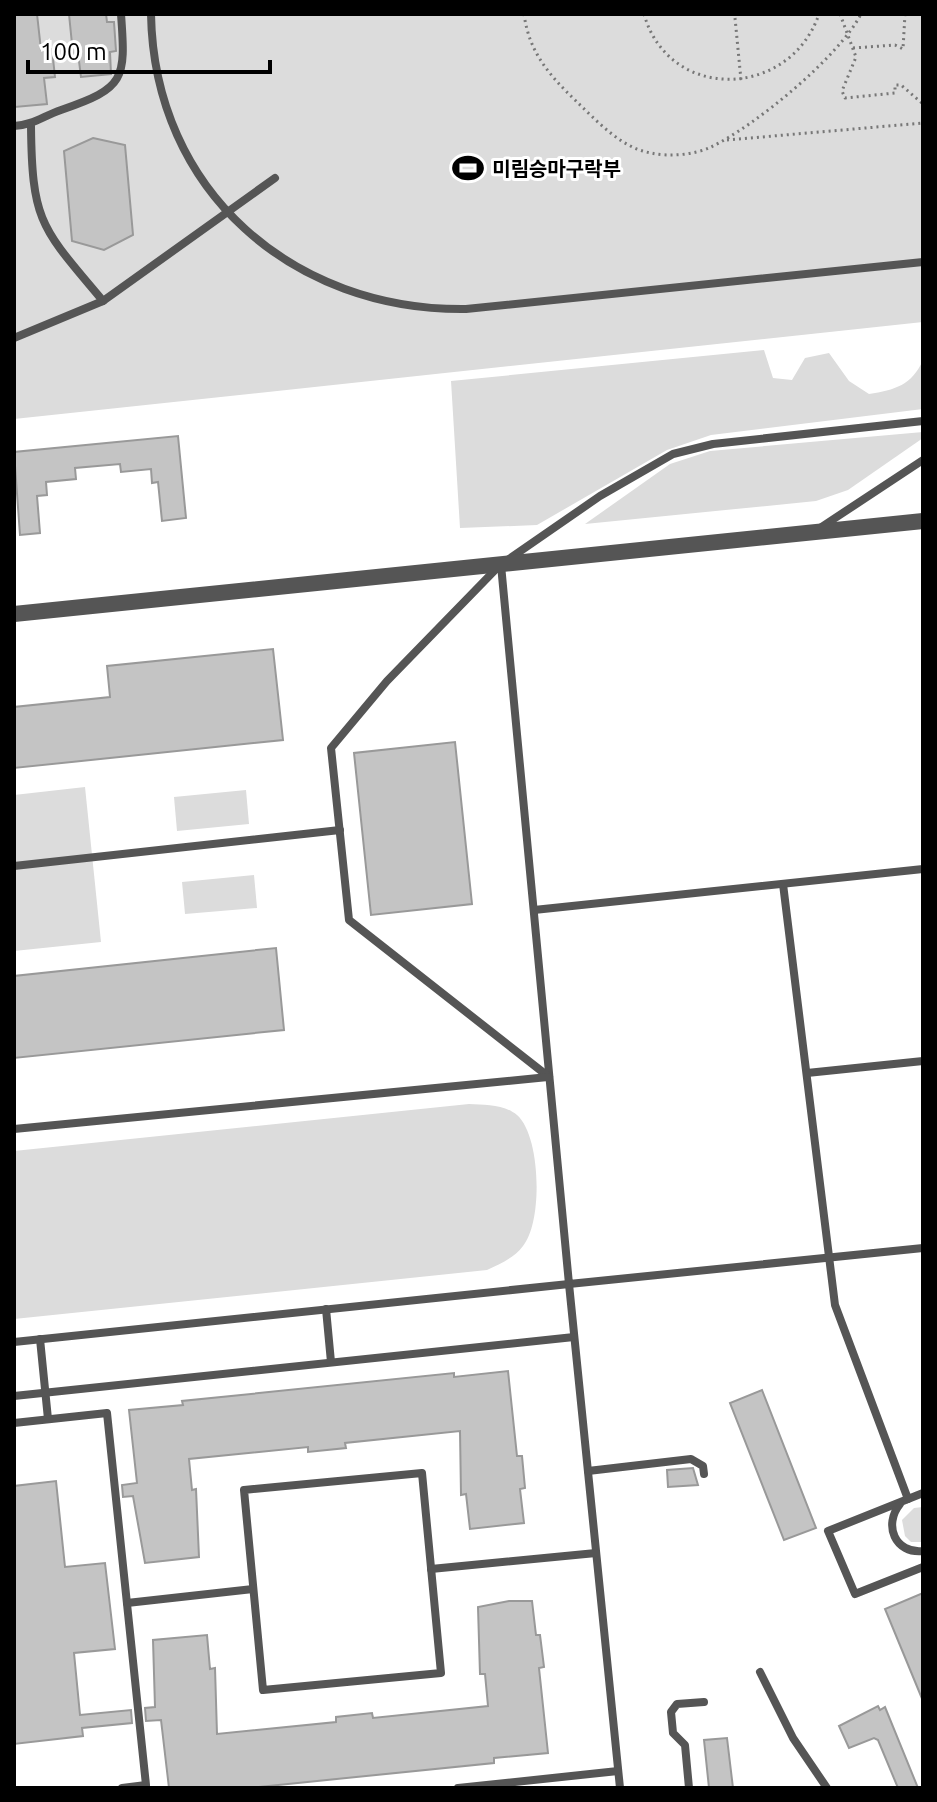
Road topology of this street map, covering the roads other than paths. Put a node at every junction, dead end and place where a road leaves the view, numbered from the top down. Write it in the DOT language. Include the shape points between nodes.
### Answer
graph roads {
  1 [pos="121,14"];
  2 [pos="151,14"];
  3 [pos="14,126"];
  4 [pos="31,126"];
  5 [pos="275,178"];
  6 [pos="228,212"];
  7 [pos="923,262"];
  8 [pos="103,301"];
  9 [pos="14,338"];
  10 [pos="923,421"];
  11 [pos="923,460"];
  12 [pos="923,521"];
  13 [pos="813,533"];
  14 [pos="501,565"];
  15 [pos="14,614"];
  16 [pos="340,830"];
  17 [pos="14,866"];
  18 [pos="923,869"];
  19 [pos="783,884"];
  20 [pos="534,910"];
  21 [pos="923,1061"];
  22 [pos="807,1073"];
  23 [pos="549,1077"];
  24 [pos="14,1129"];
  25 [pos="923,1248"];
  26 [pos="829,1259"];
  27 [pos="569,1284"];
  28 [pos="326,1309"];
  29 [pos="574,1337"];
  30 [pos="40,1339"];
  31 [pos="14,1342"];
  32 [pos="331,1362"];
  33 [pos="45,1392"];
  34 [pos="14,1396"];
  35 [pos="48,1419"];
  36 [pos="14,1423"];
  37 [pos="588,1471"];
  38 [pos="704,1474"];
  39 [pos="923,1496"];
  40 [pos="908,1499"];
  41 [pos="923,1551"];
  42 [pos="596,1553"];
  43 [pos="923,1567"];
  44 [pos="431,1569"];
  45 [pos="253,1589"];
  46 [pos="127,1603"];
  47 [pos="760,1672"];
  48 [pos="704,1702"];
  49 [pos="618,1771"];
  50 [pos="122,1788"];
  51 [pos="458,1788"];
  52 [pos="620,1788"];
  53 [pos="689,1788"];
  54 [pos="827,1788"];
  1 -- 4 [label="lane" via="125,64 110,88"];
  2 -- 6 [label="lane" via="168,111 190,161"];
  3 -- 4 [label="lane"];
  4 -- 8 [label="lane" via="32,184 42,224"];
  5 -- 6 [label="lane"];
  6 -- 7 [label="lane" via="283,260 331,286 384,303 438,309"];
  6 -- 8 [label="lane"];
  8 -- 9 [label="lane"];
  10 -- 14 [label="lane" via="713,444 673,454 600,496"];
  11 -- 13 [label="lane"];
  12 -- 13 [label="street"];
  13 -- 14 [label="street"];
  14 -- 15 [label="street"];
  14 -- 16 [label="lane" via="387,681 331,748"];
  14 -- 20 [label="lane"];
  16 -- 17 [label="lane"];
  16 -- 23 [label="lane" via="349,920"];
  18 -- 19 [label="lane"];
  19 -- 20 [label="lane"];
  19 -- 22 [label="lane"];
  20 -- 23 [label="lane"];
  21 -- 22 [label="lane"];
  22 -- 26 [label="lane"];
  23 -- 24 [label="lane"];
  23 -- 27 [label="lane"];
  25 -- 26 [label="lane"];
  26 -- 27 [label="lane"];
  26 -- 40 [label="lane" via="842,1328"];
  27 -- 28 [label="lane"];
  27 -- 29 [label="lane"];
  28 -- 30 [label="lane"];
  28 -- 32 [label="lane"];
  29 -- 32 [label="lane"];
  29 -- 37 [label="lane"];
  30 -- 31 [label="lane"];
  30 -- 33 [label="lane"];
  32 -- 33 [label="lane"];
  33 -- 34 [label="lane"];
  33 -- 35 [label="lane"];
  35 -- 36 [label="lane"];
  35 -- 46 [label="lane" via="107,1413"];
  37 -- 38 [label="lane" via="691,1459 703,1466"];
  37 -- 42 [label="lane"];
  39 -- 40 [label="lane"];
  40 -- 41 [label="lane" via="891,1517 891,1529 906,1549"];
  40 -- 43 [label="lane" via="828,1531 855,1594"];
  42 -- 44 [label="lane"];
  42 -- 49 [label="lane"];
  44 -- 45 [label="lane" via="422,1473 244,1490"];
  44 -- 45 [label="lane" via="441,1673 263,1690"];
  45 -- 46 [label="lane"];
  46 -- 50 [label="lane" via="146,1785"];
  47 -- 54 [label="lane" via="793,1738"];
  48 -- 53 [label="lane" via="677,1704 671,1712 673,1733 685,1745"];
  49 -- 51 [label="lane"];
  49 -- 52 [label="lane"];
}
